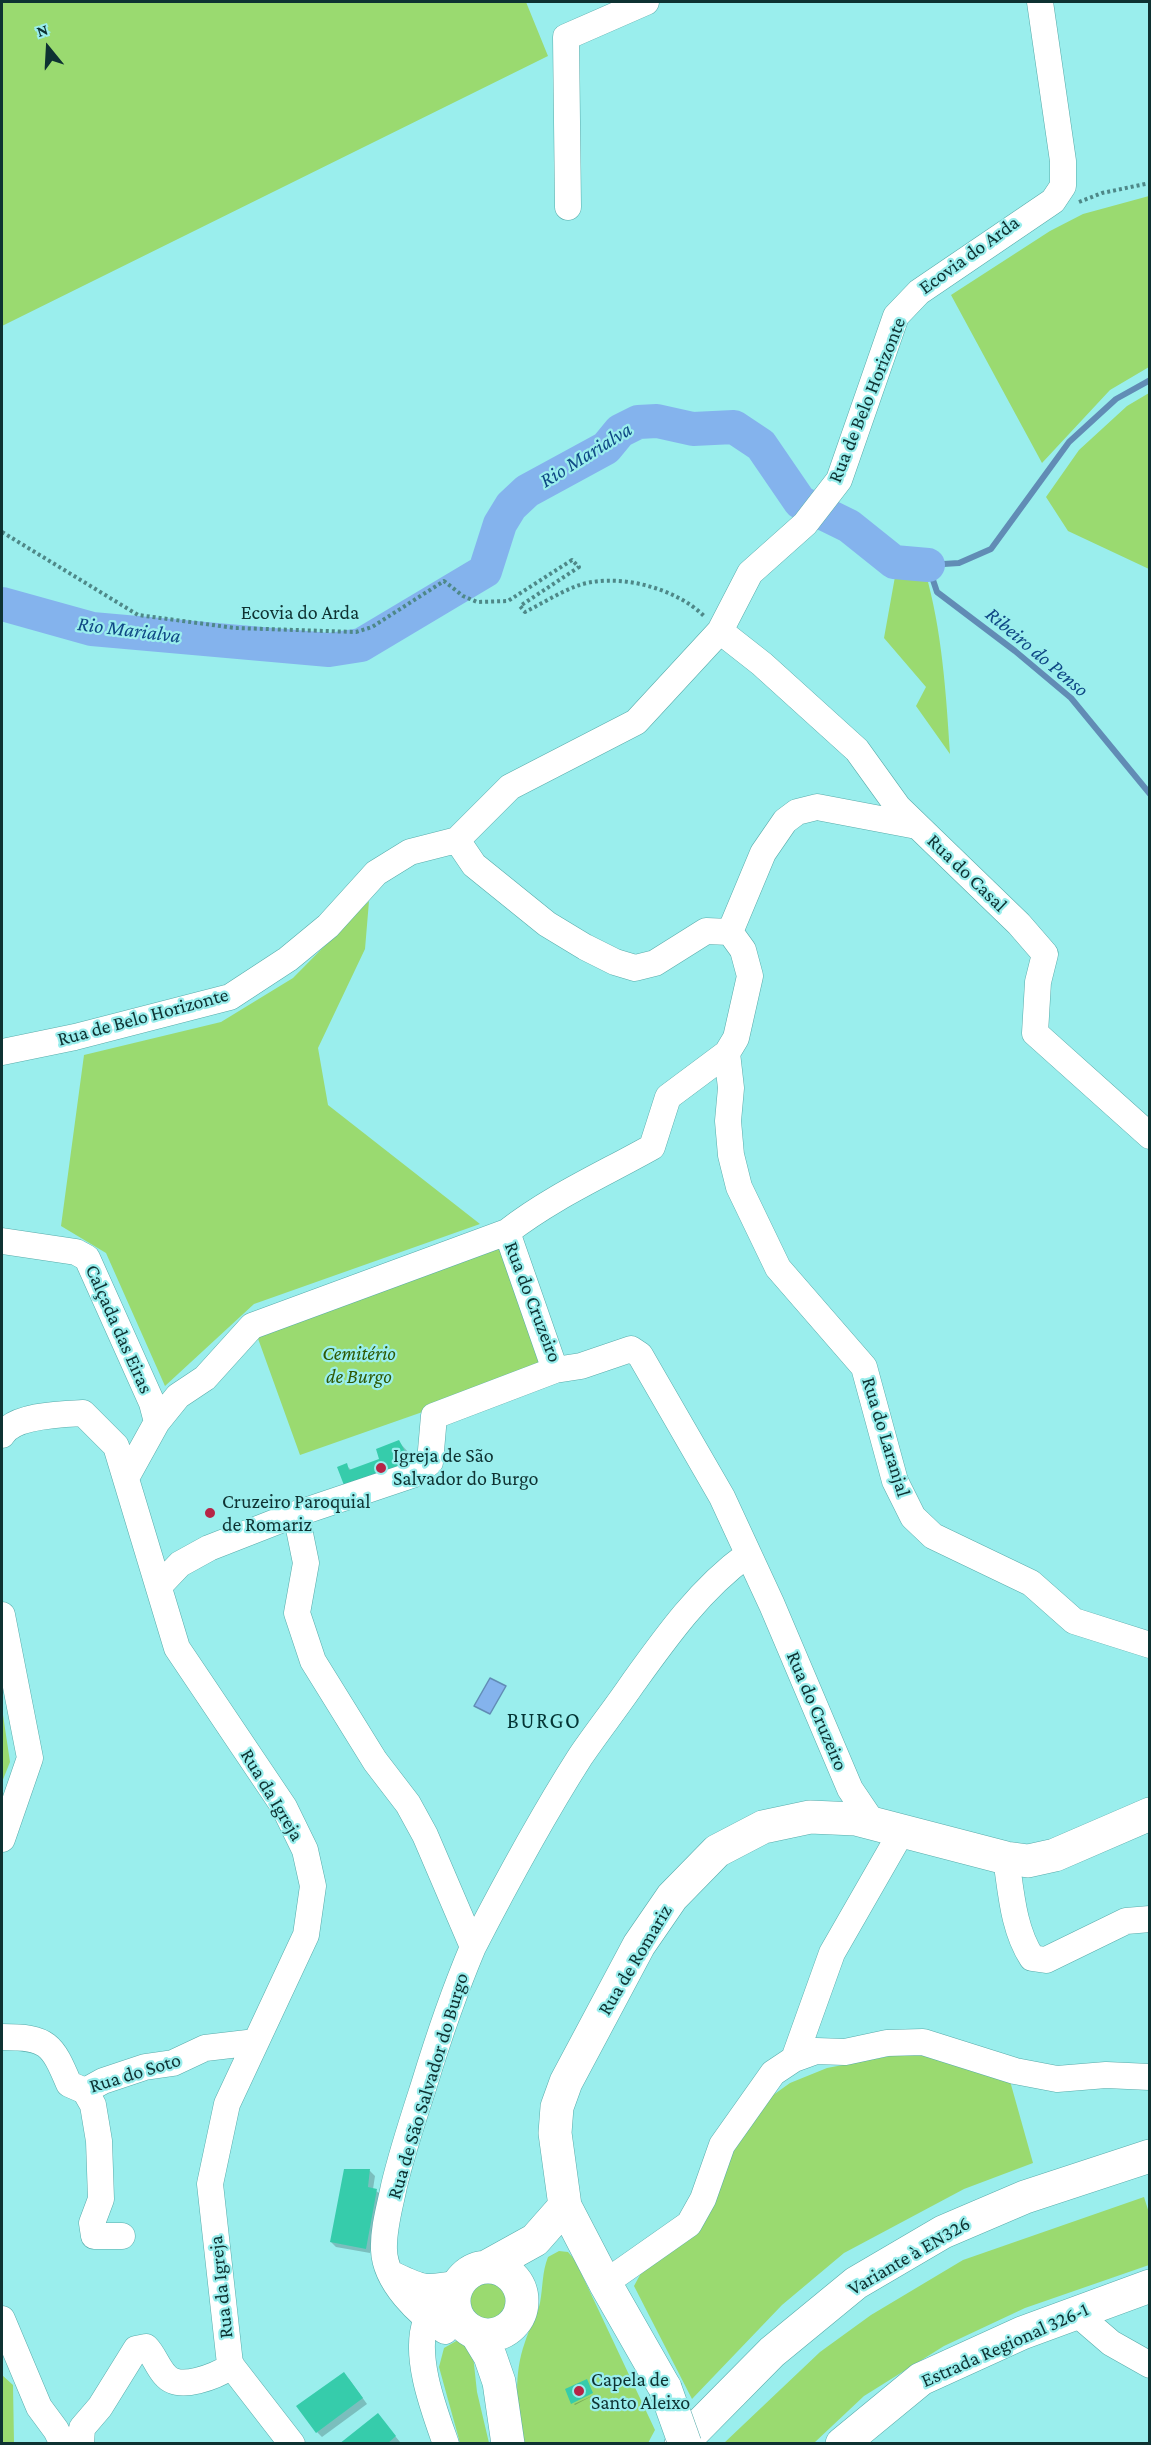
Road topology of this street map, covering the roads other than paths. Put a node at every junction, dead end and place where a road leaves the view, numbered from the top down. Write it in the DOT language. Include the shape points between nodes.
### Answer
graph roads {
  1 [pos="646,2"];
  2 [pos="1040,2"];
  3 [pos="568,207"];
  4 [pos="720,632"];
  5 [pos="918,826"];
  6 [pos="457,840"];
  7 [pos="729,932"];
  8 [pos="2,1052"];
  9 [pos="727,1053"];
  10 [pos="1149,1136"];
  11 [pos="507,1233"];
  12 [pos="2,1241"];
  13 [pos="555,1370"];
  14 [pos="157,1422"];
  15 [pos="2,1435"];
  16 [pos="126,1479"];
  17 [pos="296,1514"];
  18 [pos="747,1555"];
  19 [pos="159,1586"];
  20 [pos="2,1615"];
  21 [pos="1149,1646"];
  22 [pos="1149,1814"];
  23 [pos="888,1827"];
  24 [pos="2,1839"];
  25 [pos="1006,1858"];
  26 [pos="1149,1919"];
  27 [pos="473,1947"];
  28 [pos="2,2037"];
  29 [pos="256,2042"];
  30 [pos="794,2059"];
  31 [pos="1149,2077"];
  32 [pos="85,2091"];
  33 [pos="1149,2156"];
  34 [pos="1149,2170"];
  35 [pos="1024,2197"];
  36 [pos="565,2206"];
  37 [pos="122,2236"];
  38 [pos="536,2240"];
  39 [pos="488,2266"];
  40 [pos="390,2273"];
  41 [pos="605,2283"];
  42 [pos="1149,2286"];
  43 [pos="520,2288"];
  44 [pos="1075,2312"];
  45 [pos="454,2314"];
  46 [pos="2,2319"];
  47 [pos="514,2324"];
  48 [pos="1149,2365"];
  49 [pos="232,2366"];
  50 [pos="499,2382"];
  51 [pos="63,2444"];
  52 [pos="81,2444"];
  53 [pos="292,2444"];
  54 [pos="446,2444"];
  55 [pos="507,2444"];
  56 [pos="683,2444"];
  57 [pos="843,2444"];
  1 -- 3 [label="street" via="566,37"];
  2 -- 4 [label="street, Rua de Belo Horizonte" via="1064,186 1053,201 919,292 896,316 839,480 805,524 750,573"];
  4 -- 5 [label="street, Rua do Casal" via="762,664 857,750 898,807"];
  4 -- 6 [label="street, Rua de Belo Horizonte" via="636,722 510,787"];
  5 -- 7 [label="street" via="817,807 797,812 785,821 763,853"];
  5 -- 10 [label="street, Rua do Casal" via="1045,954 1038,982 1035,1033"];
  6 -- 7 [label="street" via="474,865 547,924 615,962 635,968 655,963 706,931"];
  6 -- 8 [label="street, Rua de Belo Horizonte" via="411,852 376,873 328,926 288,959 230,997"];
  7 -- 9 [label="street, Rua do Cruzeiro" via="743,950 750,976 736,1038"];
  9 -- 11 [label="street, Rua do Cruzeiro" via="668,1098 652,1147 587,1180"];
  9 -- 21 [label="street, Rua do Laranjal" via="731,1155 739,1187 778,1268 864,1367 895,1481 913,1517 933,1536 1031,1583 1074,1621"];
  11 -- 13 [label="street, Rua do Cruzeiro"];
  11 -- 14 [label="street" via="252,1326 205,1377 178,1396"];
  12 -- 14 [label="street, Calçada das Eiras" via="87,1257"];
  13 -- 17 [label="street" via="434,1416 429,1462 415,1474"];
  13 -- 18 [label="street, Rua do Cruzeiro" via="581,1366 631,1349 640,1354 722,1497"];
  14 -- 16 [label="street"];
  15 -- 16 [label="street, Rua da Igreja" via="6,1429 40,1416 83,1413 116,1446"];
  16 -- 19 [label="street, Rua da Igreja"];
  17 -- 19 [label="street" via="209,1548 180,1564"];
  17 -- 27 [label="street, Rua de São Salvador do Burgo" via="306,1563 297,1612 313,1661 375,1761 408,1804"];
  18 -- 23 [label="street, Rua do Cruzeiro" via="850,1789"];
  18 -- 27 [label="street" via="696,1602 581,1756"];
  19 -- 29 [label="street, Rua da Igreja" via="177,1648 284,1808 305,1850 313,1886 306,1935"];
  20 -- 24 [label="street" via="30,1758"];
  22 -- 25 [label="main road, Rua de Romariz" via="1055,1855 1028,1861"];
  23 -- 25 [label="main road, Rua de Romariz"];
  23 -- 30 [label="street" via="832,1953"];
  23 -- 36 [label="main road, Rua de Romariz" via="856,1819 810,1817 763,1827 717,1851 672,1897 639,1945 566,2082 557,2107 555,2133"];
  25 -- 26 [label="street" via="1016,1922 1022,1944 1032,1958 1046,1960 1126,1921"];
  27 -- 40 [label="street, Rua de São Salvador do Burgo" via="400,2160 386,2226 384,2251"];
  28 -- 32 [label="street, Rua do Soto" via="45,2042 58,2058 69,2084"];
  29 -- 32 [label="street, Rua do Soto" via="206,2048 173,2063 145,2067 103,2081"];
  29 -- 49 [label="street, Rua da Igreja" via="227,2104 210,2184"];
  30 -- 31 [label="street" via="816,2051 845,2052 887,2043 923,2042 1015,2071 1057,2079"];
  30 -- 41 [label="street" via="773,2073 722,2145 703,2199 689,2224"];
  32 -- 37 [label="street" via="93,2105 99,2141 101,2199 92,2223 94,2236"];
  33 -- 35 [label="main road, Variante à EN326"];
  34 -- 35 [label="main road"];
  35 -- 56 [label="main road, Variante à EN326" via="943,2232 856,2283 772,2352"];
  36 -- 38 [label="main road"];
  36 -- 41 [label="main road, Rua de Romariz"];
  38 -- 39 [label="main road"];
  38 -- 43 [label="main road"];
  39 -- 43 [label="main road" via="507,2272"];
  39 -- 45 [label="main road" via="467,2274"];
  40 -- 45 [label="street" via="421,2288"];
  40 -- 45 [label="street, Rua de São Salvador do Burgo" via="413,2307"];
  41 -- 56 [label="main road, Rua de Romariz, bridge" via="664,2388"];
  42 -- 44 [label="main road, Estrada Regional 326-1"];
  43 -- 47 [label="main road" via="522,2306"];
  44 -- 48 [label="street" via="1111,2343"];
  44 -- 57 [label="main road, Estrada Regional 326-1" via="921,2379"];
  45 -- 47 [label="main road" via="486,2335 507,2330"];
  45 -- 50 [label="main road" via="490,2356"];
  45 -- 54 [label="street" via="423,2362"];
  46 -- 51 [label="street" via="39,2407"];
  47 -- 50 [label="main road"];
  49 -- 52 [label="street" via="214,2375 179,2382 166,2377 146,2347 136,2349 100,2407 82,2428"];
  49 -- 53 [label="street, Rua da Igreja"];
  50 -- 55 [label="main road"];
}
